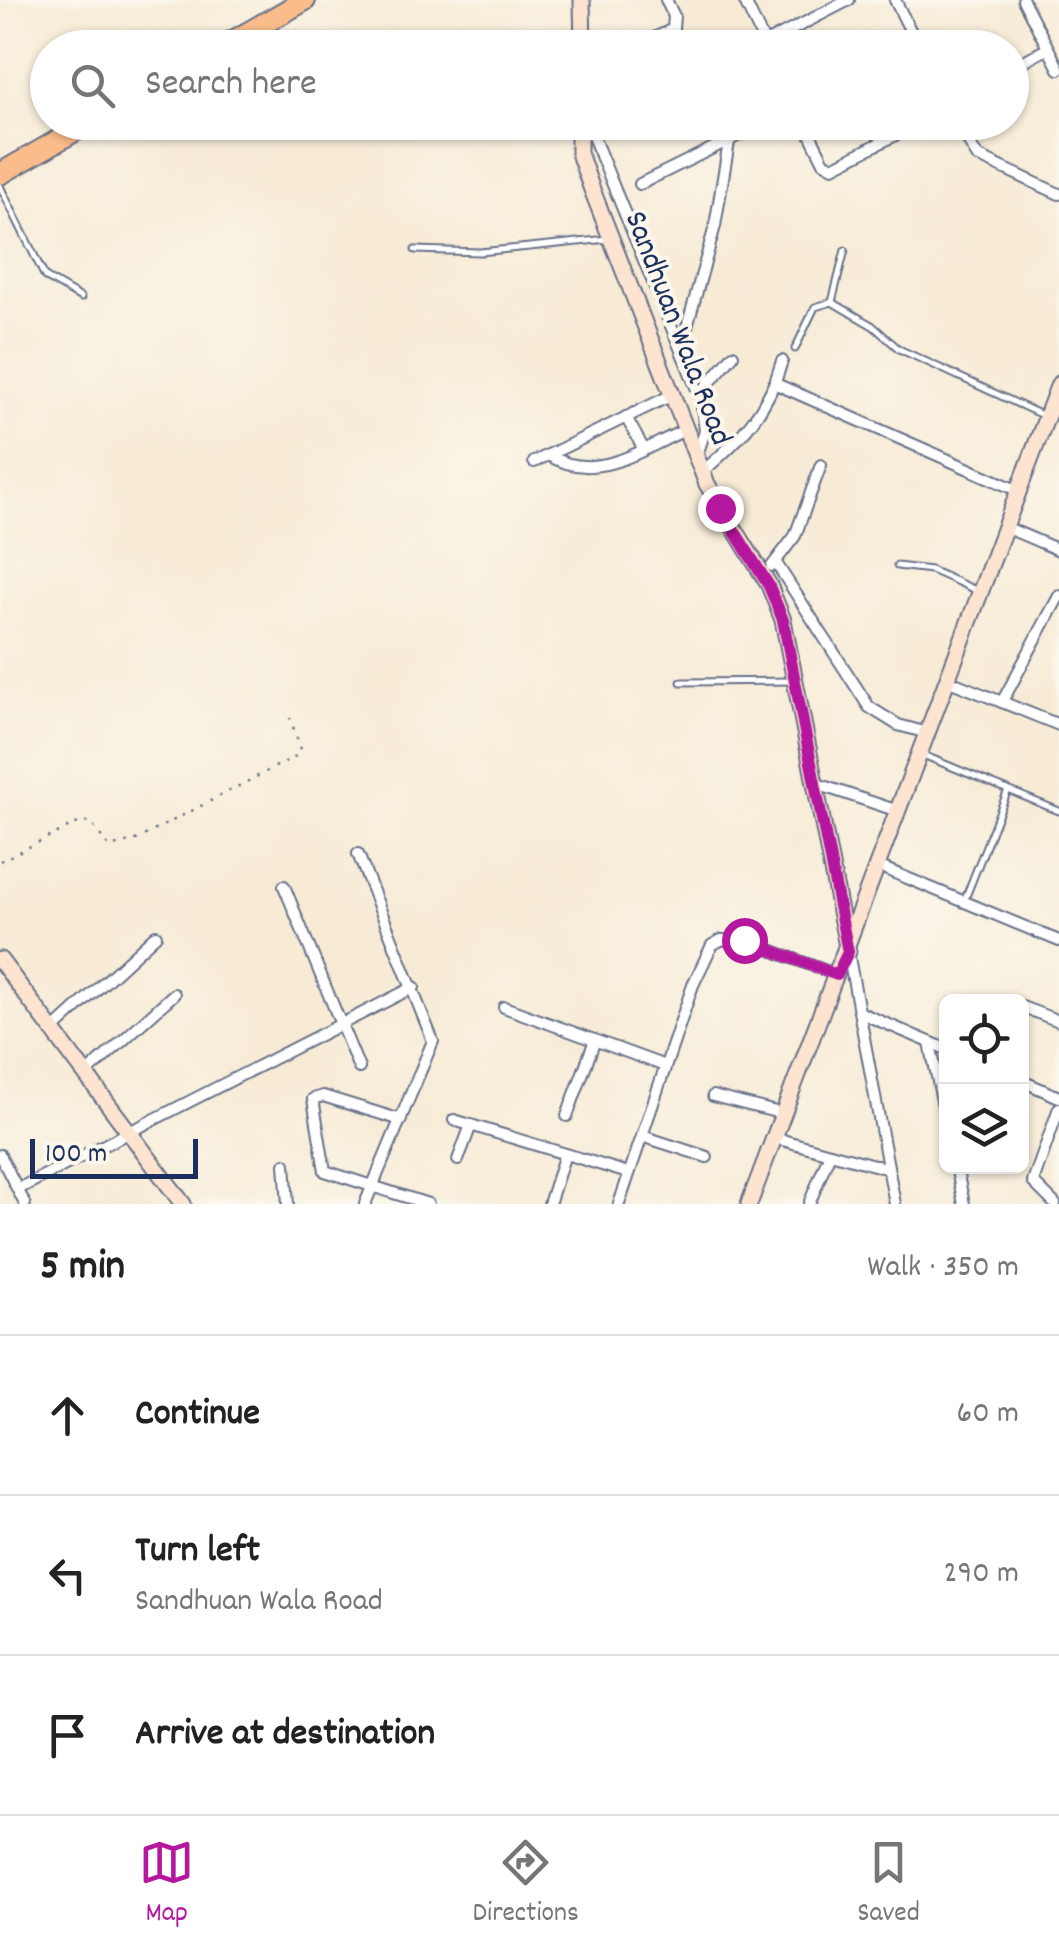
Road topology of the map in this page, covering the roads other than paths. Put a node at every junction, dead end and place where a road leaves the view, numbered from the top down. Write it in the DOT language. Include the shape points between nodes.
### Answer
graph roads {
  1 [pos="304,0"];
  2 [pos="582,0"];
  3 [pos="666,0"];
  4 [pos="744,0"];
  5 [pos="849,0"];
  6 [pos="894,0"];
  7 [pos="1023,0"];
  8 [pos="253,30"];
  9 [pos="583,30"];
  10 [pos="669,30"];
  11 [pos="756,30"];
  12 [pos="792,30"];
  13 [pos="908,30"];
  14 [pos="1048,49"];
  15 [pos="1029,58"];
  16 [pos="1059,69"];
  17 [pos="59,140"];
  18 [pos="585,140"];
  19 [pos="597,140"];
  20 [pos="733,140"];
  21 [pos="813,140"];
  22 [pos="886,140"];
  23 [pos="968,140"];
  24 [pos="729,142"];
  25 [pos="0,174"];
  26 [pos="640,184"];
  27 [pos="0,186"];
  28 [pos="1059,194"];
  29 [pos="611,239"];
  30 [pos="414,250"];
  31 [pos="846,250"];
  32 [pos="81,298"];
  33 [pos="832,302"];
  34 [pos="795,349"];
  35 [pos="681,350"];
  36 [pos="733,355"];
  37 [pos="782,361"];
  38 [pos="776,384"];
  39 [pos="1059,384"];
  40 [pos="674,394"];
  41 [pos="699,395"];
  42 [pos="1052,413"];
  43 [pos="626,417"];
  44 [pos="687,429"];
  45 [pos="643,448"];
  46 [pos="548,455"];
  47 [pos="534,462"];
  48 [pos="699,465"];
  49 [pos="821,465"];
  50 [pos="1019,491"];
  51 [pos="1005,527"];
  52 [pos="1059,550"];
  53 [pos="776,563"];
  54 [pos="897,566"];
  55 [pos="763,576"];
  56 [pos="980,592"];
  57 [pos="1059,596"];
  58 [pos="947,680"];
  59 [pos="681,682"];
  60 [pos="797,682"];
  61 [pos="1002,702"];
  62 [pos="1059,725"];
  63 [pos="928,733"];
  64 [pos="920,754"];
  65 [pos="817,784"];
  66 [pos="1008,790"];
  67 [pos="898,810"];
  68 [pos="1059,811"];
  69 [pos="358,854"];
  70 [pos="878,866"];
  71 [pos="284,886"];
  72 [pos="964,902"];
  73 [pos="156,935"];
  74 [pos="1059,941"];
  75 [pos="848,952"];
  76 [pos="0,960"];
  77 [pos="837,975"];
  78 [pos="414,987"];
  79 [pos="174,994"];
  80 [pos="504,1007"];
  81 [pos="1029,1010"];
  82 [pos="861,1013"];
  83 [pos="1059,1021"];
  84 [pos="340,1022"];
  85 [pos="54,1030"];
  86 [pos="595,1040"];
  87 [pos="930,1042"];
  88 [pos="939,1046"];
  89 [pos="666,1066"];
  90 [pos="360,1068"];
  91 [pos="87,1072"];
  92 [pos="1029,1084"];
  93 [pos="939,1086"];
  94 [pos="714,1096"];
  95 [pos="1059,1097"];
  96 [pos="1059,1108"];
  97 [pos="784,1114"];
  98 [pos="567,1116"];
  99 [pos="401,1120"];
  100 [pos="454,1120"];
  101 [pos="471,1125"];
  102 [pos="130,1129"];
  103 [pos="642,1136"];
  104 [pos="774,1138"];
  105 [pos="830,1153"];
  106 [pos="565,1154"];
  107 [pos="0,1156"];
  108 [pos="707,1157"];
  109 [pos="458,1160"];
  110 [pos="286,1164"];
  111 [pos="886,1168"];
  112 [pos="628,1173"];
  113 [pos="958,1174"];
  114 [pos="18,1188"];
  115 [pos="372,1188"];
  116 [pos="25,1204"];
  117 [pos="183,1204"];
  118 [pos="288,1204"];
  119 [pos="365,1204"];
  120 [pos="428,1204"];
  121 [pos="550,1204"];
  122 [pos="619,1204"];
  123 [pos="750,1204"];
  124 [pos="809,1204"];
  125 [pos="895,1204"];
  126 [pos="964,1204"];
  127 [pos="1055,1204"];
  1 -- 8 [label="highway"];
  2 -- 9 [label="street"];
  3 -- 10 [label="street" via="674,16"];
  4 -- 11 [label="street"];
  5 -- 12 [label="street"];
  6 -- 13 [label="street"];
  7 -- 14 [label="street"];
  14 -- 15 [label="street"];
  14 -- 16 [label="street"];
  17 -- 25 [label="highway"];
  18 -- 29 [label="street, Sandhuan Wala Road" via="580,153"];
  19 -- 35 [label="street"];
  20 -- 24 [label="street"];
  21 -- 22 [label="street" via="833,167"];
  23 -- 28 [label="street" via="977,156"];
  24 -- 26 [label="street"];
  24 -- 35 [label="street" via="715,226"];
  27 -- 32 [label="lane" via="44,276"];
  29 -- 30 [label="lane" via="480,252"];
  29 -- 40 [label="street, Sandhuan Wala Road"];
  31 -- 33 [label="lane"];
  33 -- 34 [label="lane" via="815,307"];
  33 -- 42 [label="lane" via="898,350"];
  35 -- 41 [label="street"];
  36 -- 41 [label="street"];
  37 -- 38 [label="street"];
  38 -- 48 [label="street" via="750,429"];
  38 -- 50 [label="street"];
  39 -- 42 [label="street"];
  40 -- 43 [label="street"];
  40 -- 44 [label="street, Sandhuan Wala Road"];
  41 -- 48 [label="street" via="705,431"];
  42 -- 50 [label="street"];
  43 -- 45 [label="street"];
  43 -- 46 [label="street"];
  44 -- 45 [label="street"];
  44 -- 48 [label="street, Sandhuan Wala Road"];
  45 -- 46 [label="street" via="592,468 568,467"];
  46 -- 47 [label="street"];
  48 -- 55 [label="street, Sandhuan Wala Road"];
  49 -- 53 [label="street" via="795,536"];
  50 -- 51 [label="street"];
  51 -- 52 [label="street"];
  51 -- 56 [label="street"];
  53 -- 55 [label="street"];
  53 -- 63 [label="street" via="869,706 898,726"];
  54 -- 56 [label="lane" via="930,570"];
  55 -- 60 [label="street, Sandhuan Wala Road" via="783,620"];
  56 -- 58 [label="street"];
  57 -- 61 [label="street"];
  58 -- 61 [label="street"];
  58 -- 63 [label="street"];
  59 -- 60 [label="lane"];
  60 -- 65 [label="street, Sandhuan Wala Road"];
  61 -- 62 [label="street"];
  63 -- 64 [label="street"];
  64 -- 66 [label="lane"];
  64 -- 67 [label="street"];
  65 -- 67 [label="street"];
  65 -- 75 [label="street, Sandhuan Wala Road"];
  66 -- 68 [label="lane"];
  66 -- 72 [label="lane"];
  67 -- 70 [label="street"];
  69 -- 78 [label="street"];
  70 -- 72 [label="street"];
  70 -- 75 [label="street"];
  71 -- 84 [label="street"];
  72 -- 74 [label="street"];
  73 -- 85 [label="street"];
  75 -- 77 [label="street"];
  75 -- 82 [label="street"];
  76 -- 85 [label="street"];
  77 -- 89 [label="street" via="744,940 721,940 706,953"];
  77 -- 97 [label="street"];
  78 -- 84 [label="street"];
  78 -- 99 [label="street" via="433,1041"];
  79 -- 91 [label="street"];
  80 -- 86 [label="street"];
  81 -- 83 [label="street"];
  82 -- 87 [label="street"];
  82 -- 111 [label="street"];
  84 -- 90 [label="street"];
  84 -- 102 [label="street"];
  85 -- 91 [label="street"];
  86 -- 89 [label="street"];
  86 -- 98 [label="street"];
  87 -- 88 [label="street"];
  87 -- 93 [label="street"];
  89 -- 103 [label="street"];
  91 -- 102 [label="street"];
  92 -- 95 [label="street"];
  94 -- 97 [label="street"];
  96 -- 127 [label="street" via="1033,1182"];
  97 -- 104 [label="street"];
  99 -- 115 [label="street"];
  99 -- 115 [label="street" via="313,1098 324,1171"];
  100 -- 101 [label="street"];
  101 -- 106 [label="street"];
  101 -- 109 [label="street"];
  102 -- 114 [label="street"];
  102 -- 117 [label="street"];
  103 -- 108 [label="street"];
  103 -- 112 [label="street"];
  104 -- 105 [label="street"];
  104 -- 123 [label="street"];
  105 -- 111 [label="street"];
  105 -- 124 [label="street"];
  106 -- 112 [label="street"];
  106 -- 121 [label="street"];
  107 -- 114 [label="street"];
  110 -- 118 [label="street"];
  111 -- 125 [label="street"];
  112 -- 122 [label="street"];
  113 -- 126 [label="street"];
  114 -- 116 [label="street"];
  115 -- 119 [label="street"];
  115 -- 120 [label="street"];
}
